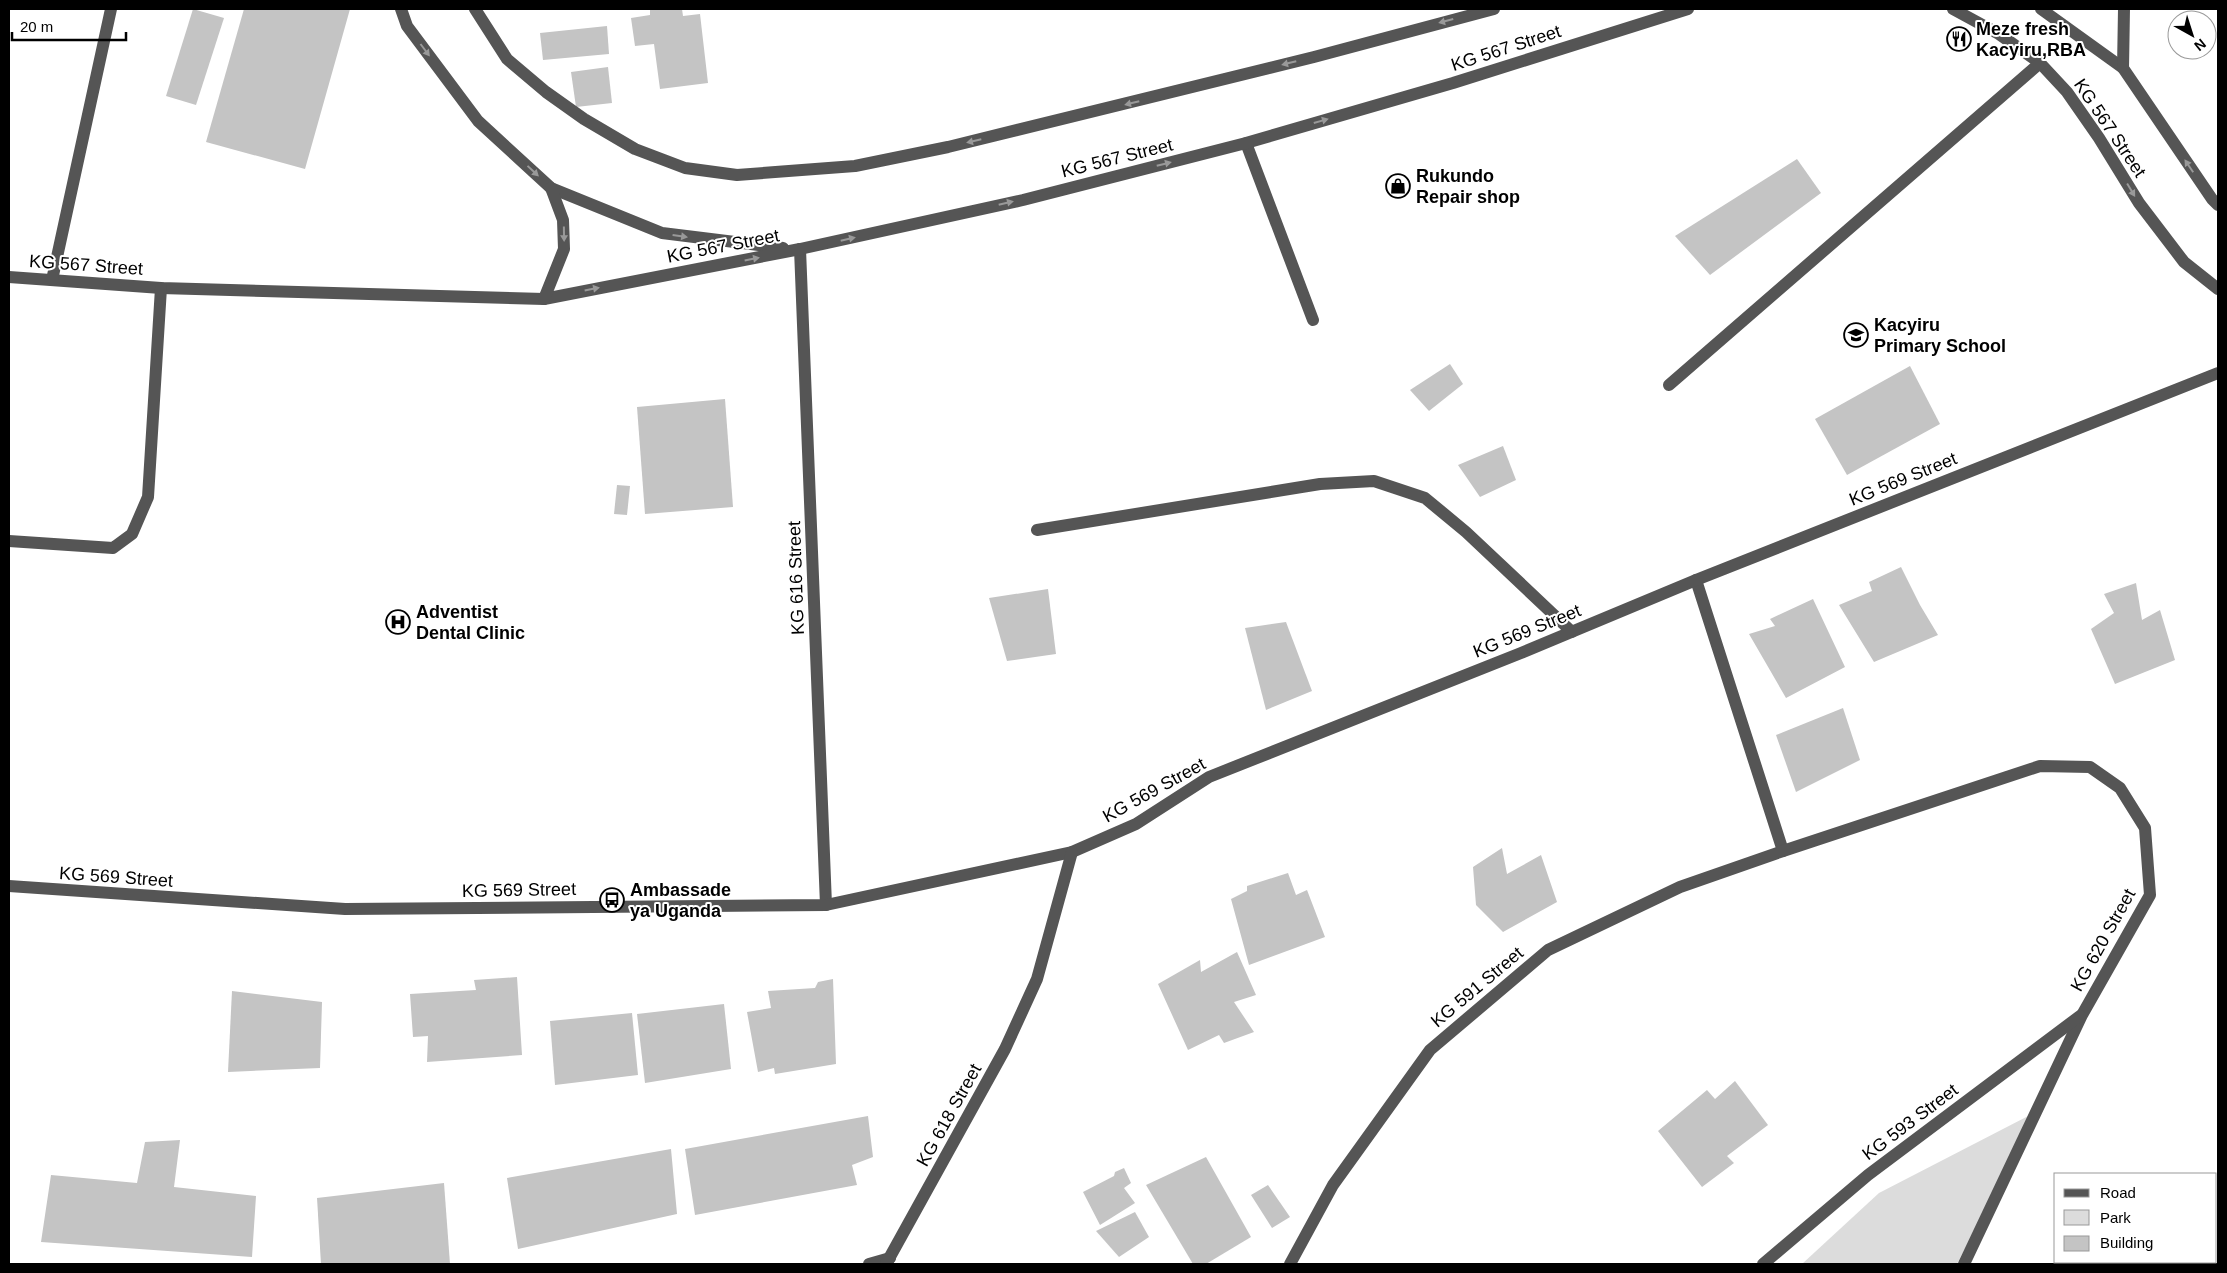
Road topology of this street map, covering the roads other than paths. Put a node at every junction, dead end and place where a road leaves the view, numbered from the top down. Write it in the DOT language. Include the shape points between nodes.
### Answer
graph roads {
  1 [pos="111,9"];
  2 [pos="401,9"];
  3 [pos="475,9"];
  4 [pos="1494,9"];
  5 [pos="1688,9"];
  6 [pos="1953,9"];
  7 [pos="2041,9"];
  8 [pos="2124,9"];
  9 [pos="2040,62"];
  10 [pos="2123,68"];
  11 [pos="1246,143"];
  12 [pos="551,188"];
  13 [pos="2216,205"];
  14 [pos="800,250"];
  15 [pos="9,277"];
  16 [pos="52,280"];
  17 [pos="161,288"];
  18 [pos="2218,289"];
  19 [pos="544,298"];
  20 [pos="1313,320"];
  21 [pos="2218,374"];
  22 [pos="1669,385"];
  23 [pos="1037,530"];
  24 [pos="9,540"];
  25 [pos="1696,580"];
  26 [pos="1572,632"];
  27 [pos="1783,851"];
  28 [pos="1072,852"];
  29 [pos="9,886"];
  30 [pos="826,905"];
  31 [pos="2082,1015"];
  32 [pos="888,1261"];
  33 [pos="869,1264"];
  34 [pos="1290,1264"];
  35 [pos="1764,1264"];
  36 [pos="1964,1264"];
  1 -- 16 [label="street"];
  2 -- 12 [label="street, one-way" via="407,26 478,121"];
  4 -- 3 [label="street, one-way" via="1295,62 948,147 855,166 737,175 677,165 636,149 584,119 507,59"];
  11 -- 5 [label="street, KG 567 Street, one-way"];
  6 -- 9 [label="street, KG 567 Street" via="1999,34"];
  7 -- 10 [label="street"];
  8 -- 10 [label="street"];
  9 -- 18 [label="street, KG 567 Street, one-way" via="2067,92 2139,203 2184,262"];
  9 -- 22 [label="street"];
  13 -- 10 [label="street, one-way"];
  14 -- 11 [label="street, KG 567 Street, one-way" via="1023,200"];
  11 -- 20 [label="street"];
  12 -- 14 [label="street, one-way" via="662,233"];
  12 -- 19 [label="street, one-way" via="563,220 564,249"];
  19 -- 14 [label="street, KG 567 Street, one-way"];
  14 -- 30 [label="street, KG 616 Street"];
  15 -- 16 [label="street, KG 567 Street"];
  16 -- 17 [label="street, KG 567 Street"];
  17 -- 19 [label="street, KG 567 Street"];
  17 -- 24 [label="street" via="148,497 132,534 113,548"];
  21 -- 25 [label="street, KG 569 Street"];
  23 -- 26 [label="street" via="1320,484 1374,481 1425,498"];
  25 -- 26 [label="street, KG 569 Street"];
  25 -- 27 [label="street"];
  26 -- 28 [label="street, KG 569 Street" via="1209,777 1136,824"];
  27 -- 31 [label="street, KG 620 Street" via="2040,766 2090,767 2120,788 2145,828 2150,895"];
  27 -- 34 [label="street, KG 591 Street" via="1680,887 1548,950 1430,1050 1333,1185"];
  28 -- 30 [label="street, KG 569 Street"];
  28 -- 32 [label="street, KG 618 Street" via="1037,979 1005,1049"];
  29 -- 30 [label="street, KG 569 Street" via="345,910"];
  31 -- 35 [label="street, KG 593 Street" via="1868,1175"];
  31 -- 36 [label="street, KG 620 Street"];
  32 -- 33 [label="street"];
}
